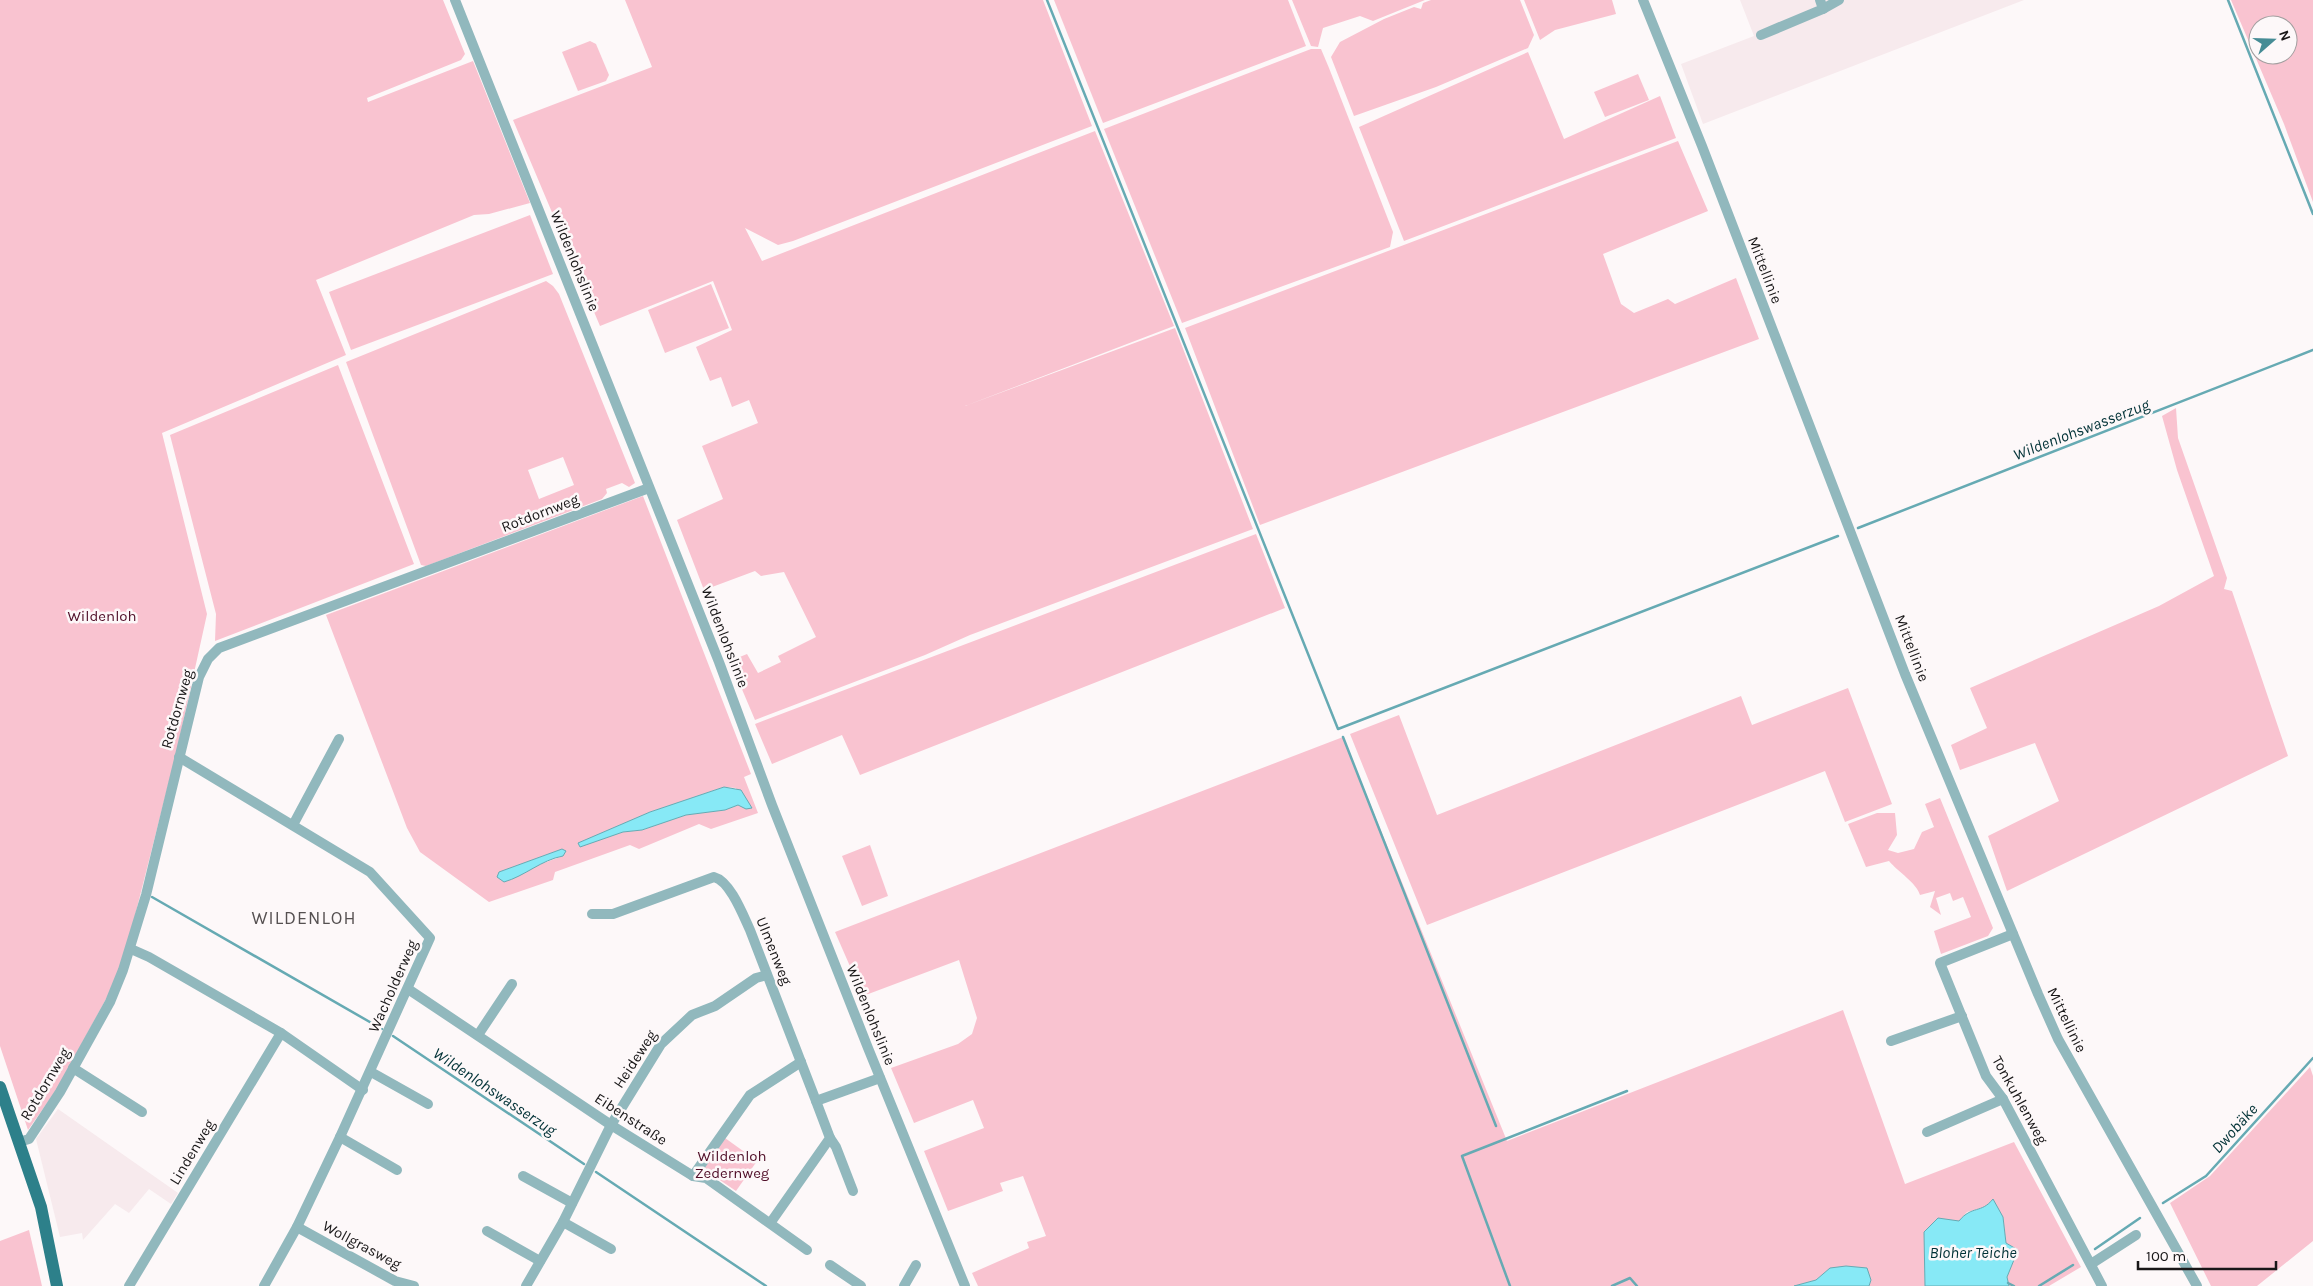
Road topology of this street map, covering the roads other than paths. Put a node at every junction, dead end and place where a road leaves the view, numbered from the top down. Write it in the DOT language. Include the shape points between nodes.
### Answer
graph roads {
  1 [pos="455,0"];
  2 [pos="1643,0"];
  3 [pos="1839,0"];
  4 [pos="1822,4"];
  5 [pos="1761,35"];
  6 [pos="649,488"];
  7 [pos="339,739"];
  8 [pos="179,757"];
  9 [pos="293,825"];
  10 [pos="592,914"];
  11 [pos="2013,934"];
  12 [pos="131,949"];
  13 [pos="767,975"];
  14 [pos="512,984"];
  15 [pos="408,989"];
  16 [pos="1962,1016"];
  17 [pos="282,1033"];
  18 [pos="478,1035"];
  19 [pos="1892,1041"];
  20 [pos="801,1062"];
  21 [pos="73,1068"];
  22 [pos="371,1072"];
  23 [pos="880,1078"];
  24 [pos="0,1087"];
  25 [pos="363,1090"];
  26 [pos="2003,1099"];
  27 [pos="816,1101"];
  28 [pos="428,1104"];
  29 [pos="142,1112"];
  30 [pos="611,1126"];
  31 [pos="1927,1132"];
  32 [pos="340,1137"];
  33 [pos="830,1138"];
  34 [pos="19,1142"];
  35 [pos="398,1170"];
  36 [pos="524,1176"];
  37 [pos="693,1176"];
  38 [pos="853,1191"];
  39 [pos="572,1203"];
  40 [pos="563,1222"];
  41 [pos="770,1222"];
  42 [pos="297,1227"];
  43 [pos="487,1231"];
  44 [pos="2136,1235"];
  45 [pos="611,1249"];
  46 [pos="807,1250"];
  47 [pos="540,1261"];
  48 [pos="2091,1264"];
  49 [pos="830,1265"];
  50 [pos="916,1265"];
  51 [pos="58,1286"];
  52 [pos="129,1286"];
  53 [pos="264,1286"];
  54 [pos="414,1286"];
  55 [pos="526,1286"];
  56 [pos="861,1286"];
  57 [pos="904,1286"];
  58 [pos="965,1286"];
  59 [pos="2102,1286"];
  60 [pos="2196,1286"];
  1 -- 6 [label="street, Wildenlohslinie"];
  2 -- 11 [label="street, Mittellinie" via="1905,674"];
  3 -- 4 [label="street"];
  4 -- 5 [label="street"];
  6 -- 8 [label="street, Rotdornweg" via="219,648 208,659 199,677"];
  6 -- 23 [label="street, Wildenlohslinie"];
  7 -- 9 [label="street"];
  8 -- 9 [label="street, Wacholderweg"];
  8 -- 12 [label="street, Rotdornweg"];
  9 -- 15 [label="street, Wacholderweg" via="370,872 424,929 430,938"];
  10 -- 13 [label="street, Ulmenweg" via="613,914 714,876 720,878 740,908"];
  11 -- 16 [label="street, Tonkuhlenweg" via="1940,963"];
  11 -- 60 [label="street, Mittellinie" via="2058,1039"];
  12 -- 17 [label="street"];
  12 -- 21 [label="street, Rotdornweg" via="110,1002"];
  13 -- 20 [label="street, Ulmenweg"];
  13 -- 30 [label="street, Heideweg" via="756,978 715,1006 692,1015 673,1031 661,1044"];
  14 -- 18 [label="street"];
  15 -- 18 [label="street, Eibenstraße"];
  15 -- 22 [label="street, Wacholderweg"];
  16 -- 19 [label="street"];
  16 -- 26 [label="street, Tonkuhlenweg" via="1986,1076"];
  17 -- 25 [label="street"];
  17 -- 52 [label="street, Lindenweg"];
  18 -- 30 [label="street, Eibenstraße"];
  20 -- 27 [label="street, Ulmenweg"];
  20 -- 37 [label="street" via="750,1095"];
  21 -- 29 [label="street"];
  21 -- 34 [label="street, Rotdornweg" via="29,1139"];
  22 -- 25 [label="street, Wacholderweg"];
  22 -- 28 [label="street"];
  23 -- 27 [label="street"];
  23 -- 58 [label="street, Wildenlohslinie"];
  24 -- 34 [label="main road"];
  25 -- 32 [label="street, Wacholderweg"];
  26 -- 31 [label="street"];
  26 -- 48 [label="street, Tonkuhlenweg"];
  27 -- 33 [label="street"];
  30 -- 37 [label="street, Eibenstraße"];
  30 -- 39 [label="street, Heideweg"];
  32 -- 35 [label="street"];
  32 -- 42 [label="street, Wacholderweg"];
  33 -- 38 [label="street"];
  33 -- 41 [label="street"];
  34 -- 51 [label="main road" via="41,1207"];
  36 -- 39 [label="street"];
  37 -- 41 [label="street, Eibenstraße" via="706,1178"];
  39 -- 40 [label="street, Heideweg"];
  40 -- 45 [label="street"];
  40 -- 47 [label="street, Heideweg"];
  41 -- 46 [label="street, Eibenstraße"];
  42 -- 53 [label="street, Wacholderweg"];
  42 -- 54 [label="street, Wollgrasweg" via="395,1281"];
  43 -- 47 [label="street"];
  44 -- 48 [label="street"];
  47 -- 55 [label="street, Heideweg"];
  48 -- 59 [label="street, Tonkuhlenweg"];
  49 -- 56 [label="street"];
  50 -- 57 [label="street"];
}
